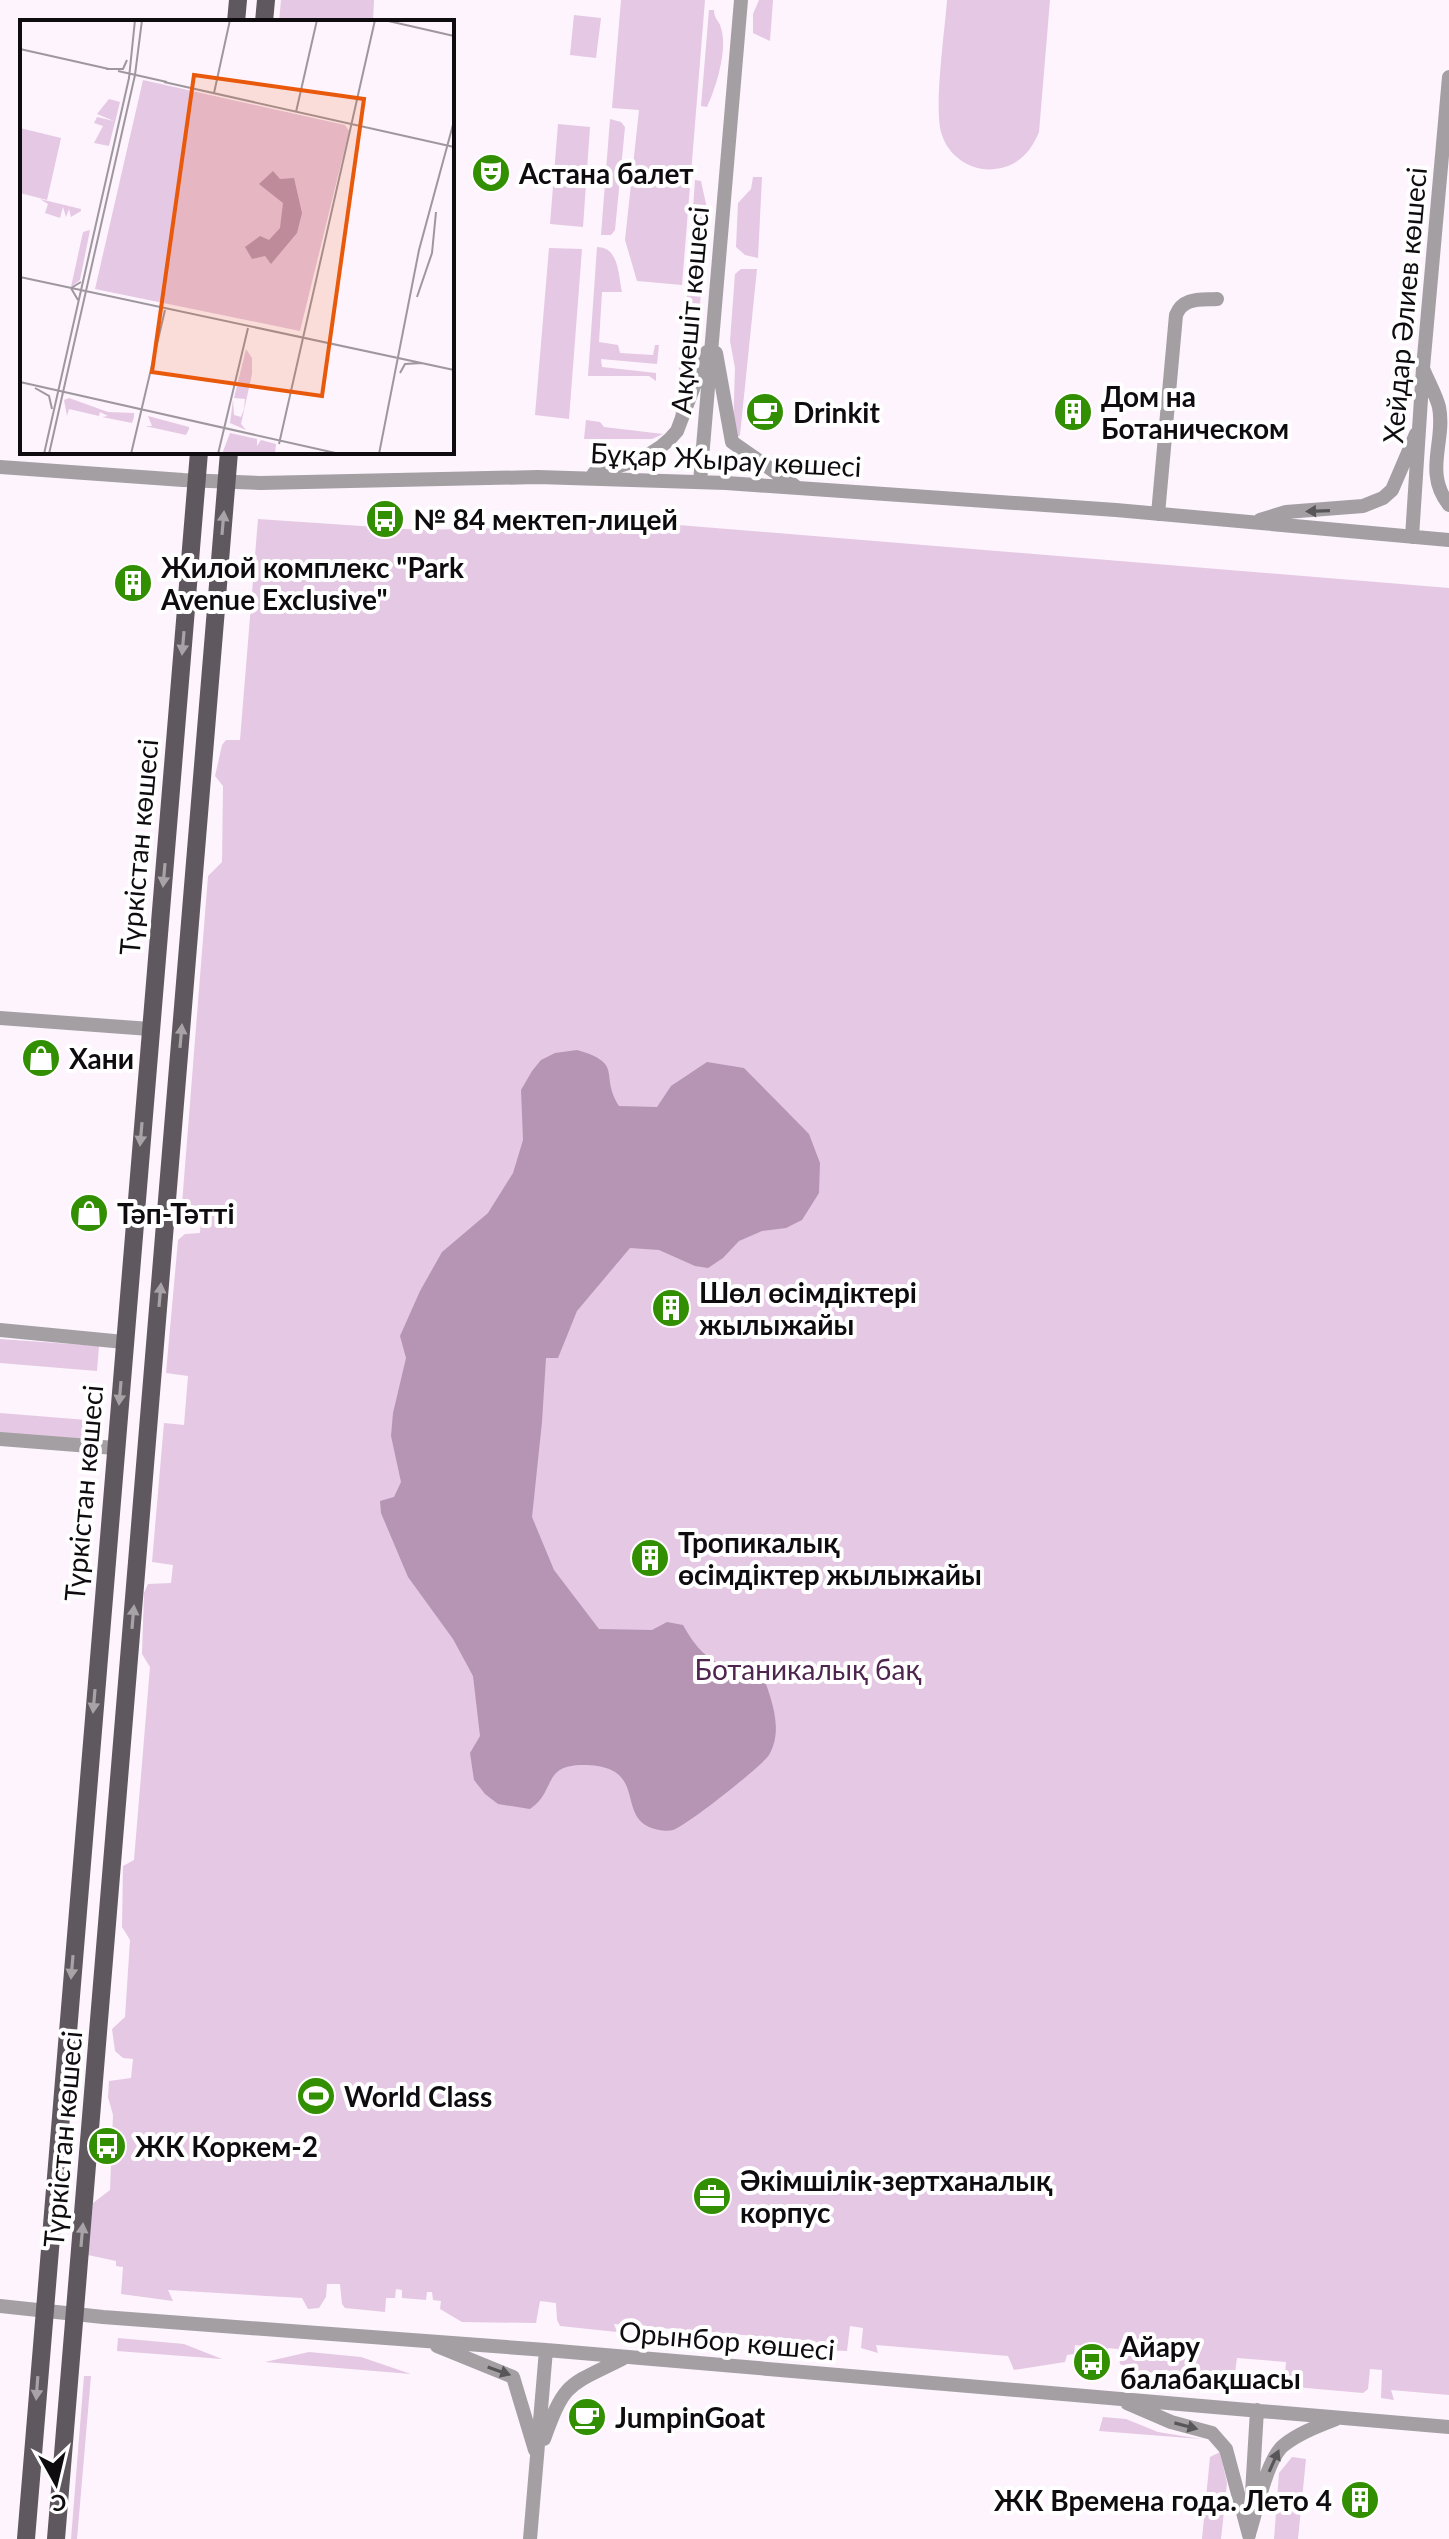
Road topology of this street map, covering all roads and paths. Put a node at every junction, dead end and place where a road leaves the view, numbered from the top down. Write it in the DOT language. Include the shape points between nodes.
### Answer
graph roads {
  1 [pos="238,0"];
  2 [pos="741,0"];
  3 [pos="236,20"];
  4 [pos="1449,77"];
  5 [pos="1217,299"];
  6 [pos="713,337"];
  7 [pos="1423,368"];
  8 [pos="1419,426"];
  9 [pos="199,454"];
  10 [pos="229,454"];
  11 [pos="0,467"];
  12 [pos="575,478"];
  13 [pos="196,481"];
  14 [pos="227,481"];
  15 [pos="700,482"];
  16 [pos="795,486"];
  17 [pos="1449,505"];
  18 [pos="1158,514"];
  19 [pos="1252,522"];
  20 [pos="1412,537"];
  21 [pos="1449,540"];
  22 [pos="0,1018"];
  23 [pos="150,1029"];
  24 [pos="0,1330"];
  25 [pos="124,1342"];
  26 [pos="154,1357"];
  27 [pos="0,1439"];
  28 [pos="116,1440"];
  29 [pos="147,1448"];
  30 [pos="84,1823"];
  31 [pos="116,1823"];
  32 [pos="108,1914"];
  33 [pos="76,1917"];
  34 [pos="0,2306"];
  35 [pos="44,2310"];
  36 [pos="76,2313"];
  37 [pos="427,2342"];
  38 [pos="546,2350"];
  39 [pos="625,2358"];
  40 [pos="1114,2398"];
  41 [pos="1257,2410"];
  42 [pos="1339,2418"];
  43 [pos="1449,2427"];
  44 [pos="537,2459"];
  45 [pos="1248,2537"];
  46 [pos="26,2539"];
  47 [pos="56,2539"];
  48 [pos="530,2539"];
  1 -- 3 [label="main road"];
  2 -- 6 [label="street, Ақмешіт көшесі"];
  4 -- 7 [label="street, Хейдар Әлиев көшесі"];
  5 -- 18 [label="street" via="1189,300 1176,315"];
  6 -- 12 [label="street" via="671,438 629,464"];
  6 -- 15 [label="street, Ақмешіт көшесі"];
  6 -- 16 [label="street" via="732,442"];
  7 -- 8 [label="street, Хейдар Әлиев көшесі"];
  7 -- 17 [label="street" via="1439,408 1435,474"];
  8 -- 19 [label="street, one-way" via="1392,490 1383,498 1343,510 1286,512"];
  8 -- 20 [label="street, Хейдар Әлиев көшесі"];
  9 -- 13 [label="main road, Түркістан көшесі"];
  10 -- 14 [label="main road, Түркістан көшесі"];
  11 -- 13 [label="street, Бұқар Жырау көшесі"];
  12 -- 14 [label="street, Бұқар Жырау көшесі"];
  12 -- 15 [label="street, Бұқар Жырау көшесі"];
  13 -- 14 [label="street, Бұқар Жырау көшесі"];
  13 -- 23 [label="main road, Түркістан көшесі, one-way"];
  26 -- 14 [label="main road, Түркістан көшесі, one-way"];
  15 -- 16 [label="street, Бұқар Жырау көшесі"];
  16 -- 18 [label="street, Бұқар Жырау көшесі"];
  18 -- 19 [label="street, Бұқар Жырау көшесі"];
  19 -- 20 [label="street, Бұқар Жырау көшесі"];
  20 -- 21 [label="street, Бұқар Жырау көшесі"];
  22 -- 23 [label="street"];
  23 -- 25 [label="main road, Түркістан көшесі, one-way"];
  24 -- 25 [label="street"];
  25 -- 26 [label="main road" via="135,1368 143,1369"];
  25 -- 28 [label="main road, Түркістан көшесі, one-way"];
  26 -- 29 [label="main road, Түркістан көшесі"];
  27 -- 28 [label="street"];
  28 -- 29 [label="main road" via="121,1426 139,1425"];
  28 -- 30 [label="main road, Түркістан көшесі, one-way"];
  31 -- 29 [label="main road, Түркістан көшесі, one-way"];
  30 -- 31 [label="main road" via="96,1839 105,1838"];
  30 -- 33 [label="main road, Түркістан көшесі"];
  31 -- 32 [label="main road, Түркістан көшесі"];
  32 -- 33 [label="main road" via="106,1904 92,1898"];
  36 -- 32 [label="main road, Түркістан көшесі, one-way"];
  33 -- 35 [label="main road, Түркістан көшесі, one-way"];
  34 -- 35 [label="street, Орынбор көшесі"];
  35 -- 36 [label="street, Орынбор көшесі"];
  35 -- 46 [label="main road, Түркістан көшесі, one-way"];
  36 -- 37 [label="street, Орынбор көшесі"];
  36 -- 47 [label="main road, Түркістан көшесі"];
  37 -- 38 [label="street, Орынбор көшесі"];
  37 -- 44 [label="street, one-way" via="513,2377"];
  38 -- 39 [label="street, Орынбор көшесі"];
  38 -- 44 [label="street"];
  39 -- 40 [label="street, Орынбор көшесі"];
  39 -- 44 [label="street" via="566,2389"];
  40 -- 41 [label="street, Орынбор көшесі"];
  40 -- 45 [label="street, one-way" via="1212,2433 1226,2449"];
  41 -- 42 [label="street, Орынбор көшесі"];
  41 -- 45 [label="street"];
  42 -- 43 [label="street, Орынбор көшесі"];
  45 -- 42 [label="street, one-way" via="1281,2447"];
  44 -- 48 [label="street"];
}
